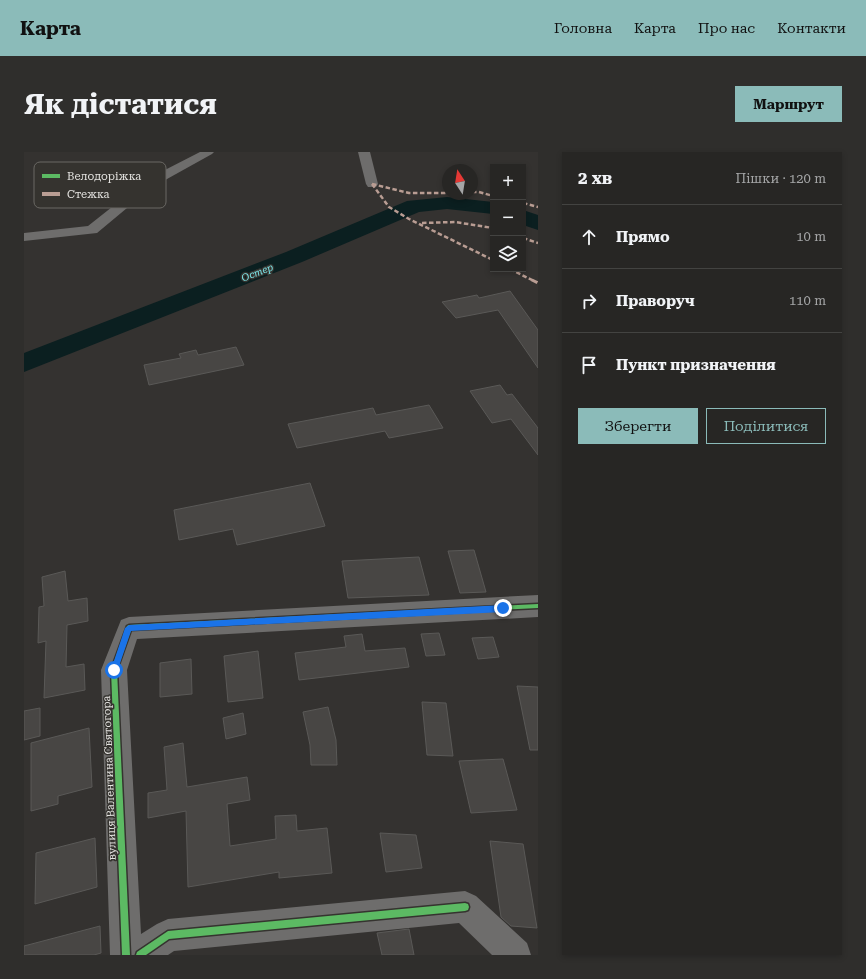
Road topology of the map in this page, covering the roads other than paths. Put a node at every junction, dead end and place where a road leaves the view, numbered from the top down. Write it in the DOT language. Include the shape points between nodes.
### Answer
graph roads {
  1 [pos="208,152"];
  2 [pos="364,152"];
  3 [pos="166,174"];
  4 [pos="372,184"];
  5 [pos="119,208"];
  6 [pos="24,237"];
  7 [pos="538,606"];
  8 [pos="126,955"];
  9 [pos="140,955"];
  10 [pos="515,955"];
  1 -- 3 [label="street"];
  2 -- 4 [label="street"];
  5 -- 6 [label="street" via="92,230"];
  7 -- 8 [label="street, вулиця Валентина Святогора" via="129,628 114,670"];
  9 -- 10 [label="street" via="168,935 465,907"];
}
